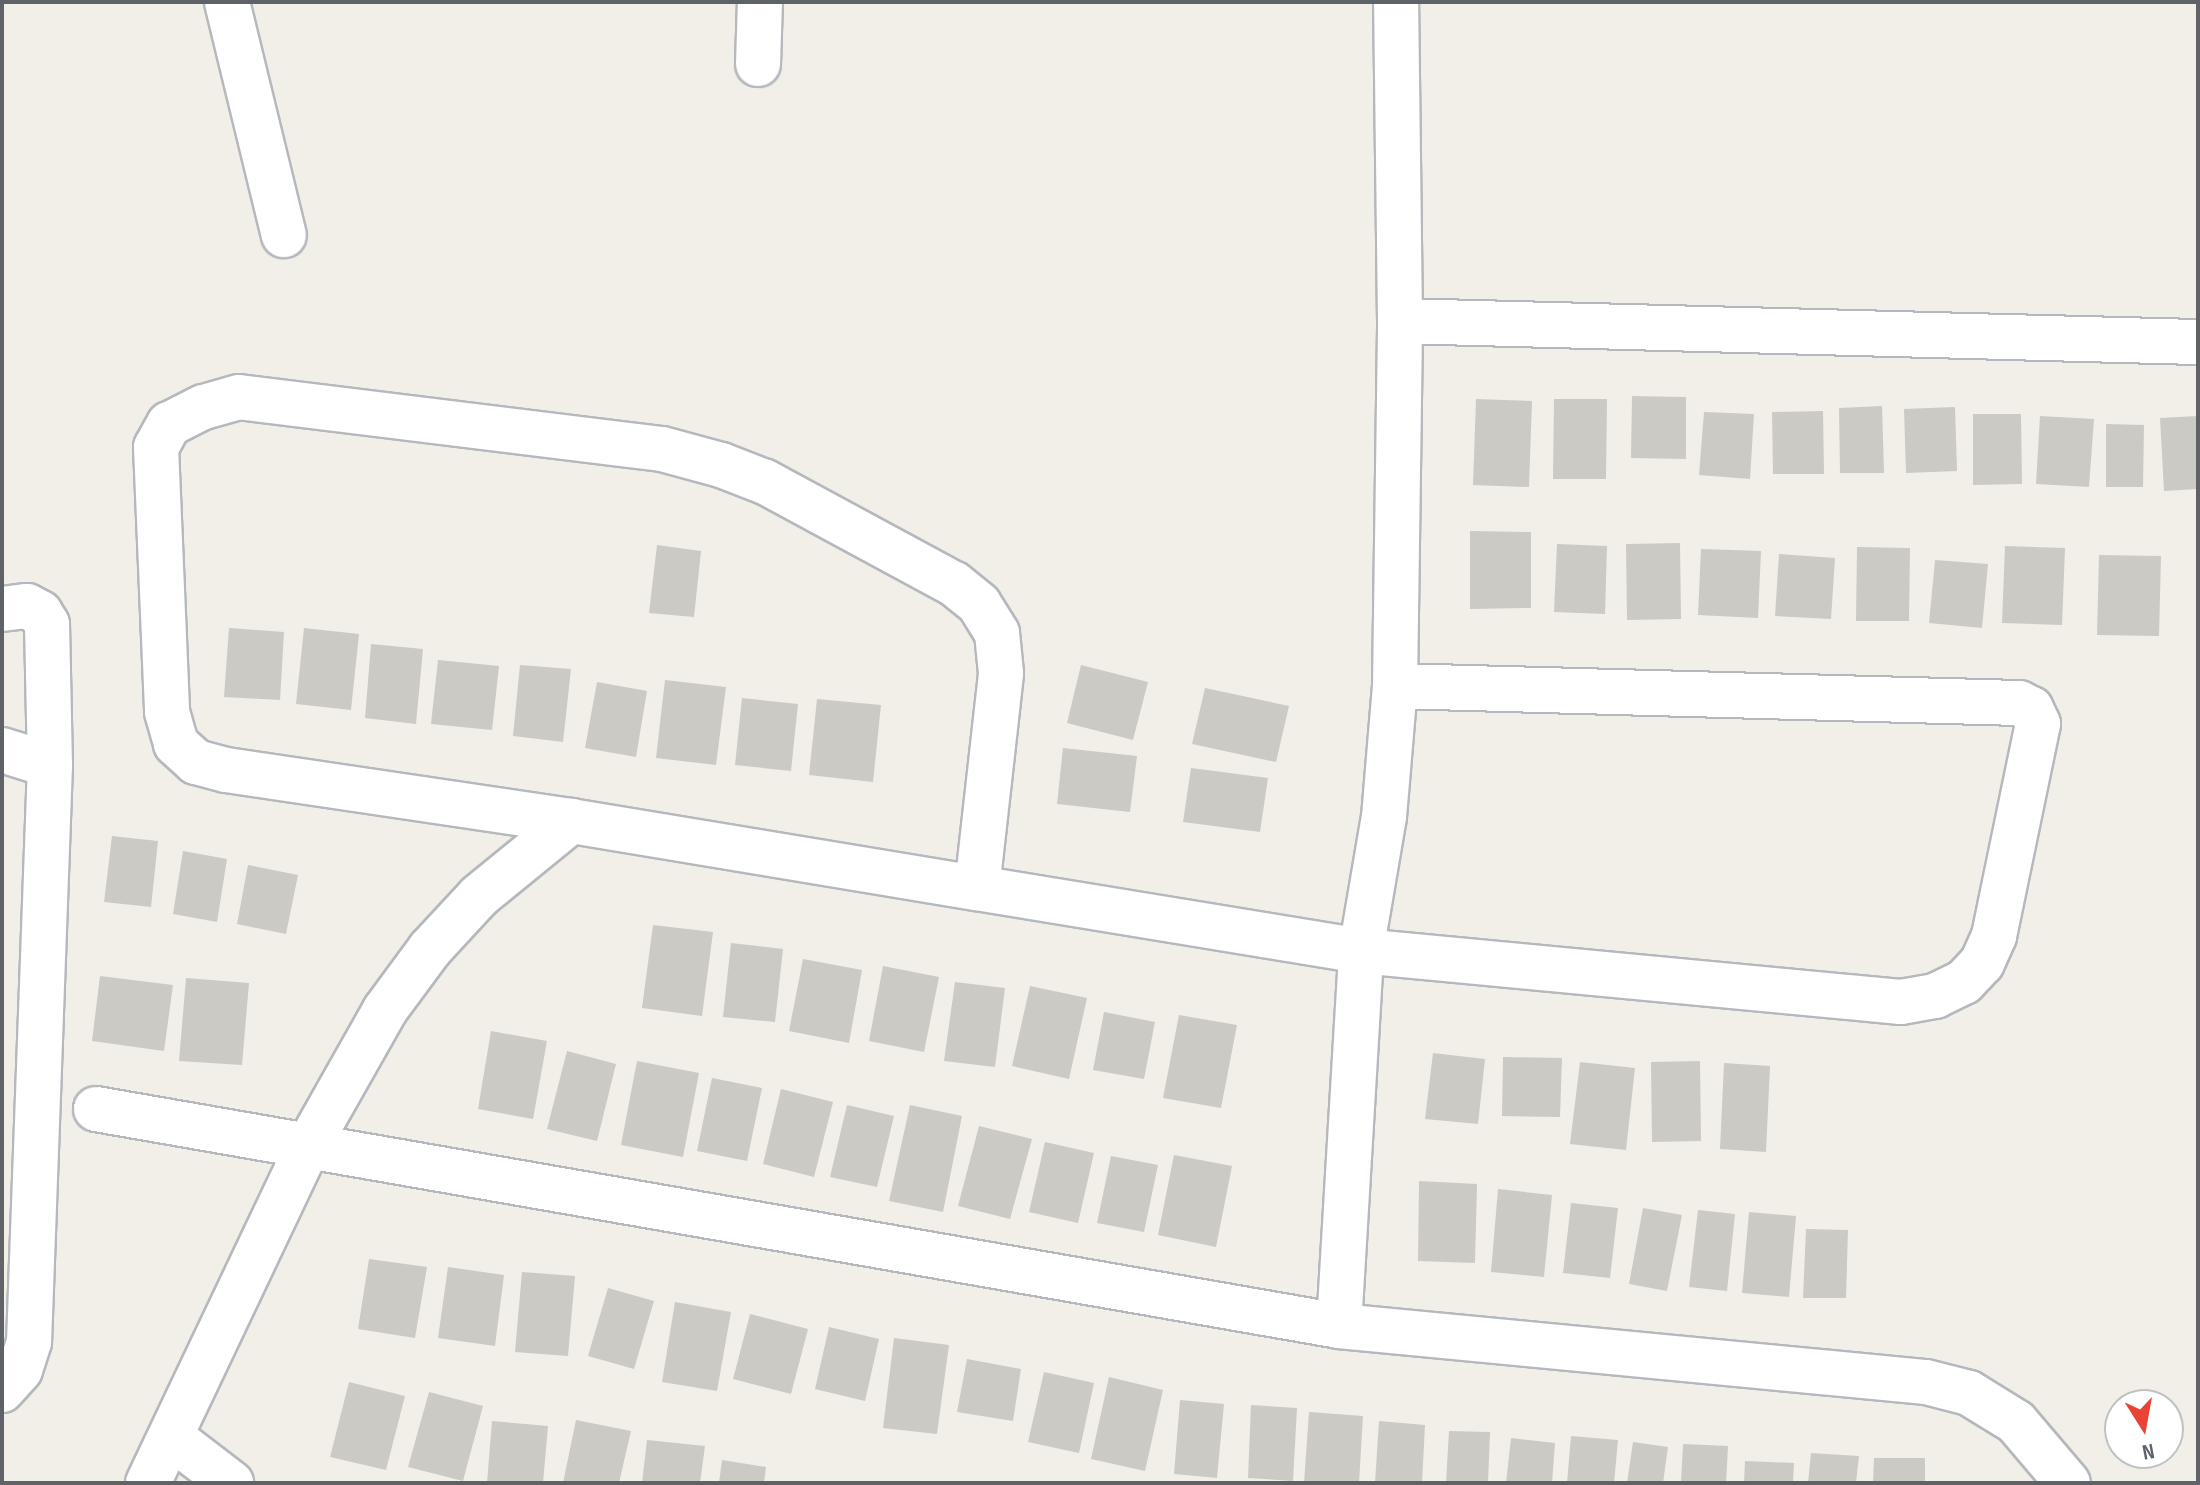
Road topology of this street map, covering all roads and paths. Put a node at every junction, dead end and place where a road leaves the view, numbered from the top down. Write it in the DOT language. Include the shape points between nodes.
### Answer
graph roads {
  1 [pos="227,2"];
  2 [pos="760,2"];
  3 [pos="1396,2"];
  4 [pos="758,64"];
  5 [pos="284,235"];
  6 [pos="1400,321"];
  7 [pos="2198,342"];
  8 [pos="2,609"];
  9 [pos="1395,686"];
  10 [pos="2,750"];
  11 [pos="50,765"];
  12 [pos="571,821"];
  13 [pos="977,888"];
  14 [pos="1361,951"];
  15 [pos="96,1109"];
  16 [pos="20,1141"];
  17 [pos="307,1148"];
  18 [pos="1339,1326"];
  19 [pos="2,1390"];
  20 [pos="171,1437"];
  21 [pos="148,1483"];
  22 [pos="231,1483"];
  23 [pos="2068,1483"];
  1 -- 5 [label="street"];
  2 -- 4 [label="street"];
  3 -- 6 [label="street"];
  6 -- 7 [label="street"];
  6 -- 9 [label="street"];
  8 -- 11 [label="street" via="27,606 47,624"];
  9 -- 14 [label="street" via="1384,817"];
  9 -- 14 [label="street" via="2003,700 2031,709 2038,724 1994,936 1982,963 1964,982 1935,996 1901,1002"];
  10 -- 11 [label="street"];
  11 -- 16 [label="street"];
  12 -- 13 [label="street"];
  12 -- 13 [label="street" via="226,770 196,762 176,744 167,712 156,447 169,424 239,397 662,449 765,482 954,584 979,604 997,633 1001,673"];
  12 -- 17 [label="street" via="479,896 430,949 385,1010"];
  13 -- 14 [label="street"];
  14 -- 18 [label="street"];
  15 -- 17 [label="street"];
  16 -- 19 [label="street" via="29,1342 20,1370"];
  17 -- 18 [label="street"];
  17 -- 20 [label="street"];
  18 -- 23 [label="street" via="1926,1382 1969,1393 2016,1422"];
  20 -- 21 [label="street"];
  20 -- 22 [label="street"];
}
